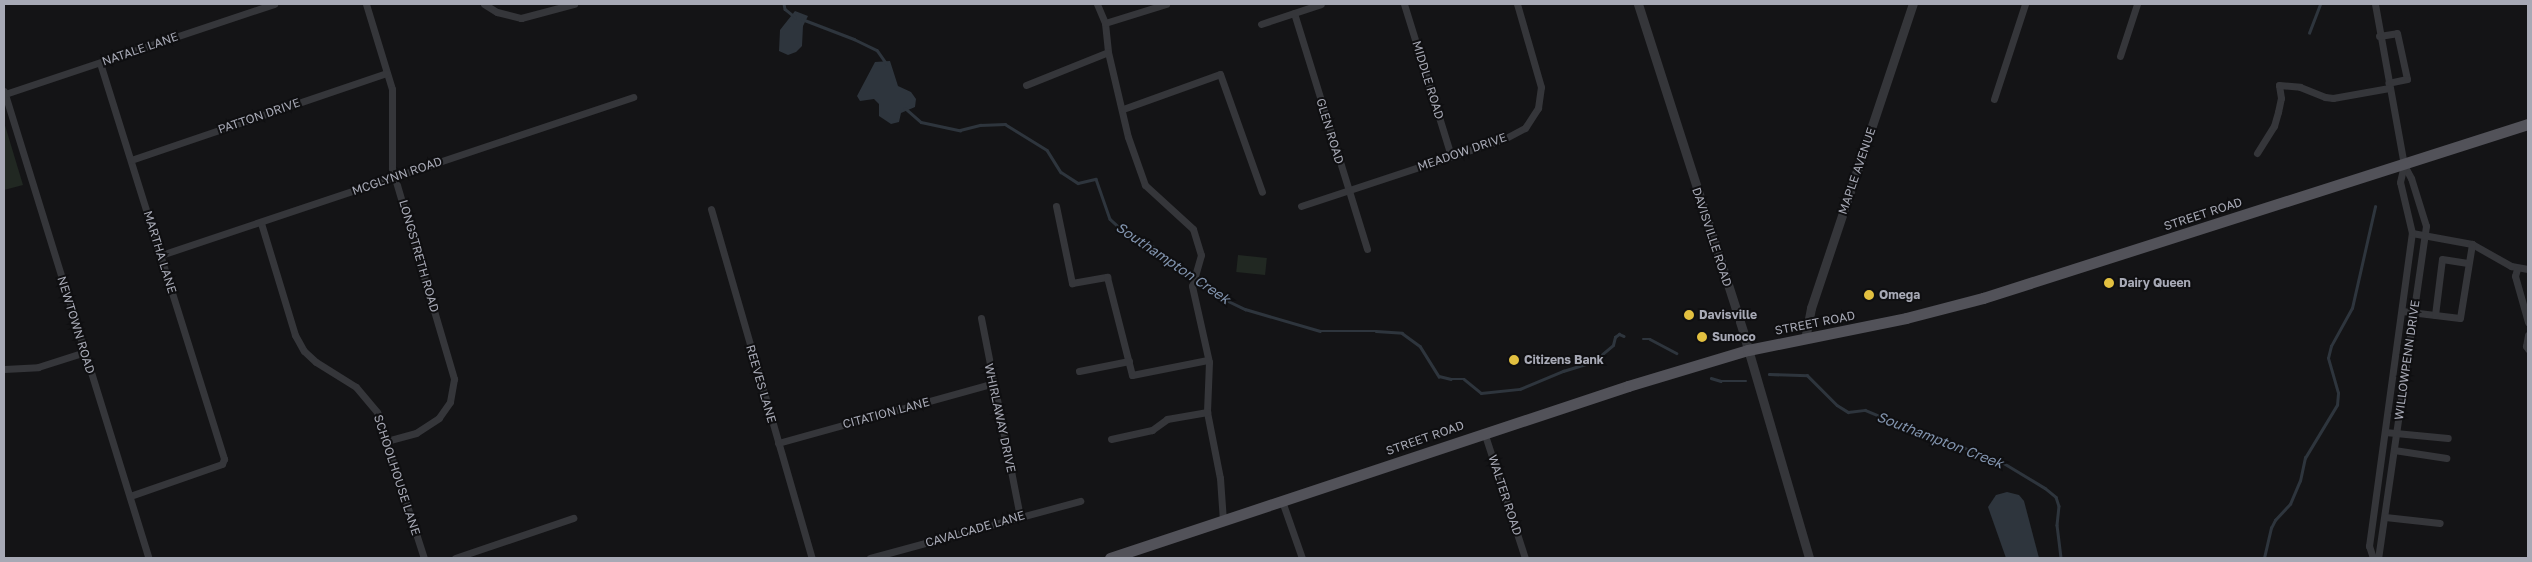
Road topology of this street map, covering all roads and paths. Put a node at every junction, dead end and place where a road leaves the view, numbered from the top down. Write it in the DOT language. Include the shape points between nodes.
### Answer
graph roads {
  1 [pos="274,4"];
  2 [pos="366,4"];
  3 [pos="484,4"];
  4 [pos="574,4"];
  5 [pos="1097,4"];
  6 [pos="1166,4"];
  7 [pos="1321,4"];
  8 [pos="1404,4"];
  9 [pos="1517,4"];
  10 [pos="1638,4"];
  11 [pos="1913,4"];
  12 [pos="2024,4"];
  13 [pos="2137,4"];
  14 [pos="2375,4"];
  15 [pos="1294,13"];
  16 [pos="1105,23"];
  17 [pos="1260,24"];
  18 [pos="2379,36"];
  19 [pos="1108,52"];
  20 [pos="2120,56"];
  21 [pos="100,63"];
  22 [pos="387,73"];
  23 [pos="1026,85"];
  24 [pos="2389,86"];
  25 [pos="4,92"];
  26 [pos="633,97"];
  27 [pos="1994,99"];
  28 [pos="1123,109"];
  29 [pos="2528,124"];
  30 [pos="2257,153"];
  31 [pos="1451,156"];
  32 [pos="131,160"];
  33 [pos="2404,165"];
  34 [pos="394,177"];
  35 [pos="1349,191"];
  36 [pos="1262,192"];
  37 [pos="1056,206"];
  38 [pos="1301,206"];
  39 [pos="711,210"];
  40 [pos="261,223"];
  41 [pos="2412,233"];
  42 [pos="2424,235"];
  43 [pos="2472,244"];
  44 [pos="1367,248"];
  45 [pos="161,255"];
  46 [pos="2468,264"];
  47 [pos="2517,269"];
  48 [pos="2528,269"];
  49 [pos="2402,311"];
  50 [pos="2413,313"];
  51 [pos="2435,315"];
  52 [pos="982,318"];
  53 [pos="2528,322"];
  54 [pos="2528,335"];
  55 [pos="1805,339"];
  56 [pos="2528,349"];
  57 [pos="1748,350"];
  58 [pos="85,352"];
  59 [pos="1208,360"];
  60 [pos="1129,361"];
  61 [pos="4,369"];
  62 [pos="1079,372"];
  63 [pos="994,383"];
  64 [pos="1207,412"];
  65 [pos="1484,432"];
  66 [pos="2385,432"];
  67 [pos="2397,432"];
  68 [pos="2448,438"];
  69 [pos="1111,439"];
  70 [pos="386,441"];
  71 [pos="778,443"];
  72 [pos="2394,450"];
  73 [pos="2446,458"];
  74 [pos="130,496"];
  75 [pos="1080,500"];
  76 [pos="1282,501"];
  77 [pos="2375,506"];
  78 [pos="2386,507"];
  79 [pos="1020,517"];
  80 [pos="2385,517"];
  81 [pos="573,518"];
  82 [pos="1223,521"];
  83 [pos="2440,523"];
  84 [pos="149,558"];
  85 [pos="424,558"];
  86 [pos="455,558"];
  87 [pos="812,558"];
  88 [pos="870,558"];
  89 [pos="1110,558"];
  90 [pos="1302,558"];
  91 [pos="1525,558"];
  92 [pos="1809,558"];
  93 [pos="2373,558"];
  94 [pos="2378,558"];
  1 -- 21 [label="street, NATALE LANE"];
  2 -- 22 [label="street, LONGSTRETH ROAD"];
  3 -- 4 [label="street" via="511,17 521,18"];
  5 -- 16 [label="street"];
  6 -- 16 [label="street"];
  7 -- 15 [label="street"];
  8 -- 31 [label="street, MIDDLE ROAD"];
  9 -- 31 [label="street, MEADOW DRIVE" via="1539,76 1538,108 1520,132"];
  10 -- 57 [label="street, DAVISVILLE ROAD"];
  11 -- 55 [label="street, MAPLE AVENUE" via="1811,308"];
  12 -- 27 [label="street"];
  13 -- 20 [label="street"];
  14 -- 18 [label="street, WILLOWPENN DRIVE"];
  15 -- 17 [label="street"];
  15 -- 35 [label="street, GLEN ROAD"];
  16 -- 19 [label="street"];
  18 -- 24 [label="street, WILLOWPENN DRIVE"];
  18 -- 24 [label="street" via="2397,33 2407,79"];
  19 -- 23 [label="street"];
  19 -- 28 [label="street"];
  21 -- 25 [label="street, NATALE LANE"];
  21 -- 32 [label="street, MARTHA LANE"];
  22 -- 32 [label="street, PATTON DRIVE"];
  22 -- 34 [label="street, LONGSTRETH ROAD" via="393,99 390,157"];
  24 -- 30 [label="street" via="2333,98 2300,87 2279,85 2281,98 2274,126"];
  24 -- 33 [label="street, WILLOWPENN DRIVE"];
  25 -- 58 [label="street, NEWTOWN ROAD"];
  26 -- 34 [label="street, MCGLYNN ROAD"];
  28 -- 36 [label="street" via="1220,74"];
  28 -- 59 [label="street" via="1128,137 1145,185 1193,229 1201,255 1192,286"];
  29 -- 33 [label="main road, STREET ROAD"];
  31 -- 35 [label="street, MEADOW DRIVE"];
  32 -- 45 [label="street, MARTHA LANE"];
  33 -- 41 [label="street, WILLOWPENN DRIVE" via="2400,182"];
  33 -- 42 [label="street, WILLOWPENN DRIVE" via="2424,219"];
  33 -- 55 [label="main road, STREET ROAD" via="1983,298"];
  34 -- 40 [label="street, MCGLYNN ROAD"];
  34 -- 70 [label="street, LONGSTRETH ROAD" via="454,379 450,402 439,418 416,432"];
  35 -- 38 [label="street, MEADOW DRIVE"];
  35 -- 44 [label="street, GLEN ROAD"];
  37 -- 60 [label="street" via="1072,283 1107,278"];
  39 -- 71 [label="street, REEVES LANE"];
  40 -- 45 [label="street, MCGLYNN ROAD"];
  40 -- 70 [label="street, SCHOOLHOUSE LANE" via="300,344 308,356 363,394 377,412"];
  41 -- 42 [label="street"];
  41 -- 49 [label="street, WILLOWPENN DRIVE"];
  42 -- 43 [label="street"];
  42 -- 50 [label="street, WILLOWPENN DRIVE"];
  43 -- 46 [label="street"];
  43 -- 47 [label="street"];
  45 -- 74 [label="street, MARTHA LANE" via="224,459 222,464"];
  46 -- 51 [label="street" via="2460,318"];
  46 -- 51 [label="street" via="2442,259"];
  47 -- 48 [label="street"];
  47 -- 53 [label="street" via="2515,276"];
  49 -- 50 [label="street"];
  49 -- 66 [label="street, WILLOWPENN DRIVE"];
  50 -- 51 [label="street"];
  50 -- 67 [label="street, WILLOWPENN DRIVE"];
  52 -- 63 [label="street, WHIRLAWAY DRIVE"];
  54 -- 56 [label="street"];
  55 -- 57 [label="main road, STREET ROAD"];
  57 -- 65 [label="main road, STREET ROAD"];
  57 -- 92 [label="street, DAVISVILLE ROAD"];
  58 -- 61 [label="street" via="38,367"];
  58 -- 74 [label="street, NEWTOWN ROAD"];
  59 -- 60 [label="street" via="1132,375"];
  59 -- 64 [label="street"];
  60 -- 62 [label="street"];
  63 -- 71 [label="street, CITATION LANE"];
  63 -- 79 [label="street, WHIRLAWAY DRIVE"];
  64 -- 69 [label="street" via="1167,419 1152,430"];
  64 -- 82 [label="street" via="1220,478"];
  65 -- 76 [label="main road, STREET ROAD"];
  65 -- 91 [label="street, WALTER ROAD"];
  66 -- 67 [label="street"];
  66 -- 77 [label="street, WILLOWPENN DRIVE"];
  67 -- 68 [label="street"];
  67 -- 72 [label="street, WILLOWPENN DRIVE"];
  70 -- 85 [label="street, SCHOOLHOUSE LANE"];
  71 -- 87 [label="street, REEVES LANE"];
  72 -- 73 [label="street"];
  72 -- 78 [label="street, WILLOWPENN DRIVE"];
  74 -- 84 [label="street, NEWTOWN ROAD"];
  75 -- 79 [label="street, CAVALCADE LANE"];
  76 -- 82 [label="main road, STREET ROAD"];
  76 -- 90 [label="street"];
  77 -- 78 [label="street"];
  77 -- 93 [label="street, WILLOWPENN DRIVE" via="2369,546"];
  78 -- 80 [label="street, WILLOWPENN DRIVE"];
  79 -- 88 [label="street, CAVALCADE LANE"];
  80 -- 83 [label="street"];
  80 -- 94 [label="street, WILLOWPENN DRIVE"];
  81 -- 86 [label="street"];
  82 -- 89 [label="main road, STREET ROAD"];
}
